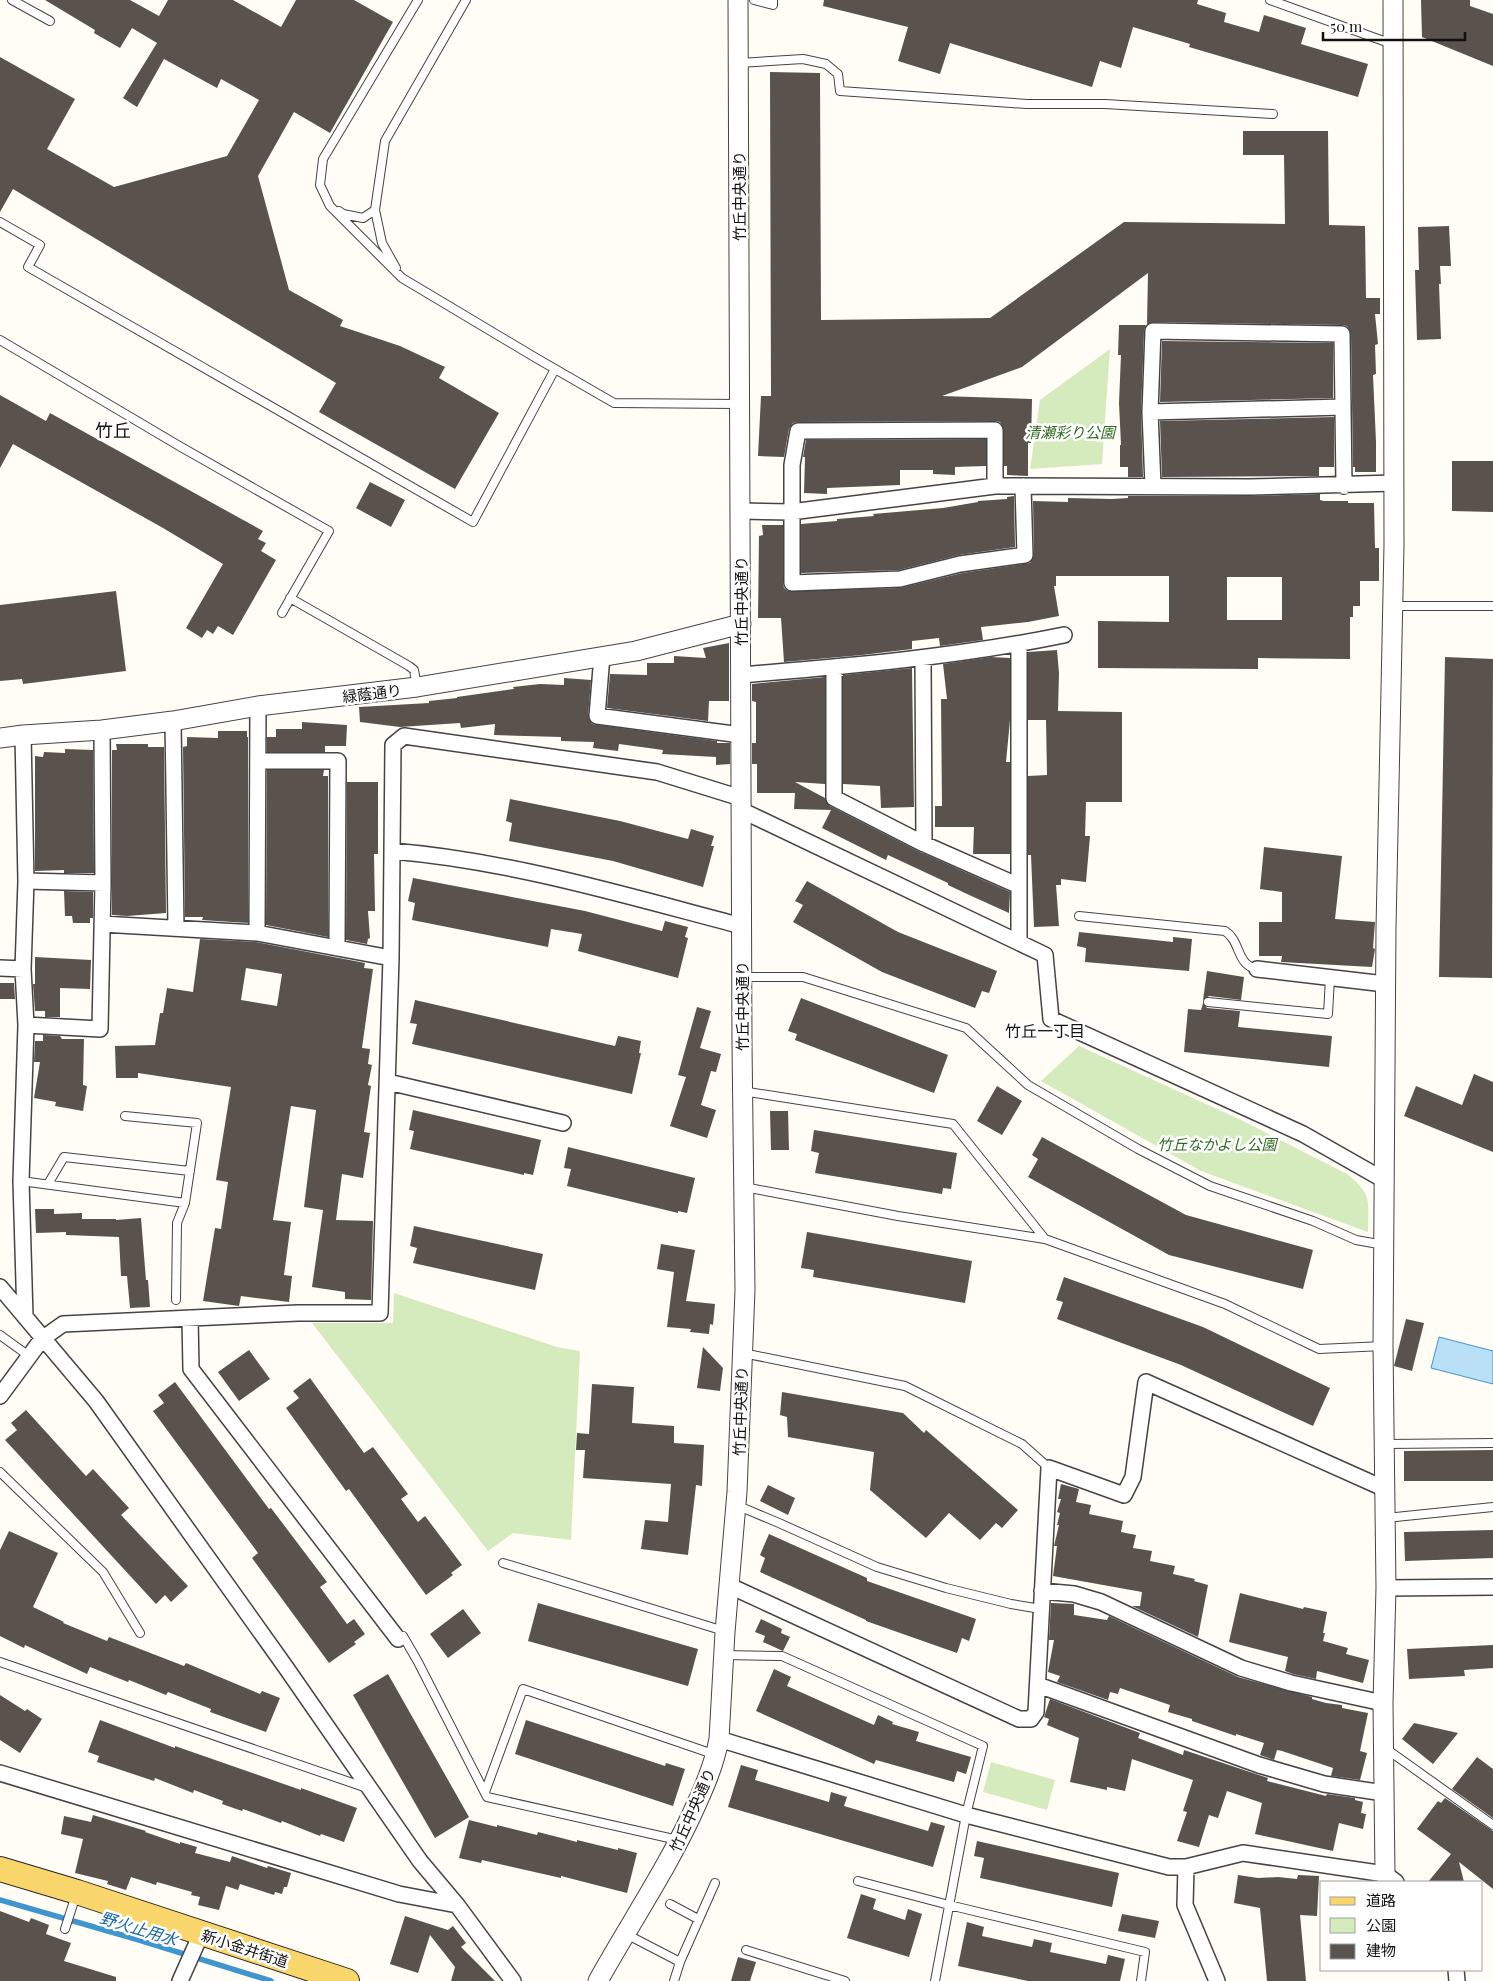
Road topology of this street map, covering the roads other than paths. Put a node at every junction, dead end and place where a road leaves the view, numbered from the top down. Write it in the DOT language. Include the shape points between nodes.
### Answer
graph roads {
  1 [pos="12,0"];
  2 [pos="418,0"];
  3 [pos="466,0"];
  4 [pos="738,0"];
  5 [pos="754,0"];
  6 [pos="773,0"];
  7 [pos="1270,0"];
  8 [pos="1393,0"];
  9 [pos="50,21"];
  10 [pos="1393,44"];
  11 [pos="739,63"];
  12 [pos="1273,114"];
  13 [pos="330,206"];
  14 [pos="375,210"];
  15 [pos="0,222"];
  16 [pos="402,278"];
  17 [pos="0,340"];
  18 [pos="555,369"];
  19 [pos="739,404"];
  20 [pos="1343,407"];
  21 [pos="1150,412"];
  22 [pos="1394,483"];
  23 [pos="995,486"];
  24 [pos="1023,486"];
  25 [pos="1153,486"];
  26 [pos="1344,486"];
  27 [pos="741,510"];
  28 [pos="791,512"];
  29 [pos="290,598"];
  30 [pos="1393,606"];
  31 [pos="1493,606"];
  32 [pos="282,613"];
  33 [pos="742,624"];
  34 [pos="1064,635"];
  35 [pos="1019,644"];
  36 [pos="602,656"];
  37 [pos="923,659"];
  38 [pos="834,667"];
  39 [pos="741,675"];
  40 [pos="417,687"];
  41 [pos="258,706"];
  42 [pos="173,721"];
  43 [pos="102,730"];
  44 [pos="22,735"];
  45 [pos="741,735"];
  46 [pos="0,738"];
  47 [pos="258,761"];
  48 [pos="741,804"];
  49 [pos="924,844"];
  50 [pos="392,851"];
  51 [pos="26,881"];
  52 [pos="103,883"];
  53 [pos="1019,886"];
  54 [pos="1079,916"];
  55 [pos="102,924"];
  56 [pos="742,926"];
  57 [pos="176,928"];
  58 [pos="257,933"];
  59 [pos="1019,942"];
  60 [pos="337,948"];
  61 [pos="391,958"];
  62 [pos="0,968"];
  63 [pos="23,969"];
  64 [pos="1257,969"];
  65 [pos="743,977"];
  66 [pos="1330,978"];
  67 [pos="1385,984"];
  68 [pos="1208,1002"];
  69 [pos="26,1025"];
  70 [pos="388,1082"];
  71 [pos="742,1091"];
  72 [pos="125,1116"];
  73 [pos="563,1123"];
  74 [pos="190,1171"];
  75 [pos="1384,1180"];
  76 [pos="21,1181"];
  77 [pos="48,1184"];
  78 [pos="743,1187"];
  79 [pos="184,1203"];
  80 [pos="1045,1239"];
  81 [pos="1384,1245"];
  82 [pos="0,1287"];
  83 [pos="176,1300"];
  84 [pos="25,1317"];
  85 [pos="190,1318"];
  86 [pos="0,1335"];
  87 [pos="42,1339"];
  88 [pos="1383,1346"];
  89 [pos="741,1352"];
  90 [pos="29,1356"];
  91 [pos="0,1396"];
  92 [pos="1493,1443"];
  93 [pos="1383,1444"];
  94 [pos="1049,1468"];
  95 [pos="0,1472"];
  96 [pos="1383,1488"];
  97 [pos="736,1505"];
  98 [pos="1493,1507"];
  99 [pos="1384,1518"];
  100 [pos="503,1563"];
  101 [pos="730,1586"];
  102 [pos="1493,1587"];
  103 [pos="1386,1588"];
  104 [pos="1042,1591"];
  105 [pos="1041,1609"];
  106 [pos="724,1632"];
  107 [pos="140,1633"];
  108 [pos="401,1638"];
  109 [pos="723,1655"];
  110 [pos="0,1662"];
  111 [pos="1038,1685"];
  112 [pos="1383,1703"];
  113 [pos="718,1747"];
  114 [pos="1384,1747"];
  115 [pos="0,1773"];
  116 [pos="369,1788"];
  117 [pos="485,1792"];
  118 [pos="1384,1793"];
  119 [pos="966,1815"];
  120 [pos="1493,1825"];
  121 [pos="680,1840"];
  122 [pos="1186,1867"];
  123 [pos="0,1869"];
  124 [pos="1391,1878"];
  125 [pos="858,1881"];
  126 [pos="715,1883"];
  127 [pos="77,1892"];
  128 [pos="670,1904"];
  129 [pos="949,1905"];
  130 [pos="457,1906"];
  131 [pos="698,1919"];
  132 [pos="65,1929"];
  133 [pos="625,1933"];
  134 [pos="746,1950"];
  135 [pos="193,1951"];
  136 [pos="680,1962"];
  137 [pos="180,1981"];
  138 [pos="347,1981"];
  139 [pos="513,1981"];
  140 [pos="598,1981"];
  141 [pos="674,1981"];
  142 [pos="845,1981"];
  143 [pos="935,1981"];
  144 [pos="1141,1981"];
  145 [pos="1217,1981"];
  1 -- 9 [label="lane"];
  2 -- 13 [label="lane" via="323,159 320,185"];
  3 -- 14 [label="lane" via="385,141"];
  4 -- 11 [label="street, 竹丘中央通り"];
  5 -- 6 [label="lane" via="773,5"];
  7 -- 10 [label="lane"];
  8 -- 10 [label="street"];
  10 -- 22 [label="street"];
  11 -- 12 [label="lane" via="803,59 826,64 838,74 840,91 1027,104 1105,104"];
  11 -- 19 [label="street, 竹丘中央通り"];
  13 -- 14 [label="lane" via="344,214 363,218"];
  13 -- 16 [label="lane"];
  14 -- 16 [label="lane" via="382,244"];
  15 -- 18 [label="lane" via="40,245 28,267 473,522"];
  16 -- 18 [label="lane"];
  17 -- 29 [label="lane" via="328,531"];
  18 -- 19 [label="lane" via="614,403"];
  19 -- 27 [label="street, 竹丘中央通り"];
  20 -- 21 [label="street"];
  20 -- 21 [label="street" via="1342,334 1152,331"];
  20 -- 26 [label="street"];
  21 -- 25 [label="street"];
  22 -- 26 [label="street"];
  22 -- 30 [label="street"];
  23 -- 24 [label="street"];
  23 -- 28 [label="street"];
  23 -- 28 [label="street" via="995,430 798,431 792,465"];
  24 -- 25 [label="street"];
  24 -- 28 [label="street" via="1025,555 960,564 900,579 792,583"];
  25 -- 26 [label="street"];
  27 -- 28 [label="street"];
  27 -- 33 [label="street, 竹丘中央通り"];
  29 -- 32 [label="lane"];
  29 -- 40 [label="lane" via="409,666 414,670"];
  30 -- 31 [label="lane"];
  30 -- 67 [label="street"];
  33 -- 36 [label="street, 緑蔭通り" via="636,651"];
  33 -- 39 [label="street, 竹丘中央通り"];
  34 -- 35 [label="street"];
  35 -- 37 [label="street"];
  35 -- 53 [label="street"];
  36 -- 40 [label="street, 緑蔭通り"];
  36 -- 45 [label="street" via="597,716"];
  37 -- 38 [label="street"];
  37 -- 49 [label="street"];
  38 -- 39 [label="street"];
  38 -- 49 [label="street" via="834,798"];
  39 -- 45 [label="street, 竹丘中央通り"];
  40 -- 41 [label="street, 緑蔭通り"];
  41 -- 42 [label="street, 緑蔭通り"];
  41 -- 47 [label="street"];
  42 -- 43 [label="street, 緑蔭通り"];
  42 -- 57 [label="street"];
  43 -- 44 [label="street, 緑蔭通り"];
  43 -- 52 [label="street"];
  44 -- 46 [label="street, 緑蔭通り"];
  44 -- 51 [label="street"];
  45 -- 48 [label="street, 竹丘中央通り"];
  47 -- 58 [label="street"];
  47 -- 60 [label="street" via="338,761"];
  48 -- 50 [label="street" via="657,772 404,736 393,745"];
  48 -- 56 [label="street, 竹丘中央通り"];
  48 -- 59 [label="street"];
  49 -- 53 [label="street"];
  50 -- 56 [label="street" via="443,856 555,878"];
  50 -- 61 [label="street"];
  51 -- 52 [label="street"];
  51 -- 63 [label="street"];
  52 -- 55 [label="street"];
  53 -- 59 [label="street"];
  54 -- 64 [label="lane" via="1226,931 1234,939 1244,962"];
  55 -- 57 [label="street"];
  55 -- 69 [label="street" via="100,1029"];
  56 -- 65 [label="street, 竹丘中央通り"];
  57 -- 58 [label="street"];
  58 -- 60 [label="street"];
  59 -- 75 [label="street" via="1045,955 1051,1019 1303,1134"];
  60 -- 61 [label="street"];
  61 -- 70 [label="street"];
  62 -- 63 [label="street"];
  63 -- 69 [label="street"];
  64 -- 66 [label="street"];
  65 -- 71 [label="street, 竹丘中央通り"];
  65 -- 81 [label="lane" via="803,977 966,1028 1028,1085 1138,1149 1210,1186 1314,1221 1356,1240"];
  66 -- 67 [label="street"];
  66 -- 68 [label="lane" via="1328,1014"];
  67 -- 75 [label="street"];
  69 -- 76 [label="street"];
  70 -- 73 [label="street"];
  70 -- 85 [label="street" via="380,1313"];
  71 -- 78 [label="street, 竹丘中央通り"];
  71 -- 80 [label="lane" via="953,1124"];
  72 -- 74 [label="lane" via="197,1123"];
  74 -- 77 [label="lane" via="64,1158"];
  74 -- 79 [label="lane"];
  75 -- 81 [label="street"];
  76 -- 77 [label="lane"];
  76 -- 84 [label="street"];
  77 -- 79 [label="lane"];
  78 -- 80 [label="lane"];
  78 -- 89 [label="street, 竹丘中央通り" via="745,1290"];
  79 -- 83 [label="lane" via="177,1223"];
  80 -- 88 [label="lane" via="1226,1304 1319,1349"];
  81 -- 88 [label="street"];
  82 -- 84 [label="street"];
  84 -- 87 [label="street"];
  85 -- 87 [label="street" via="63,1324"];
  85 -- 108 [label="street" via="190,1369"];
  86 -- 90 [label="lane"];
  87 -- 90 [label="street"];
  87 -- 116 [label="street" via="102,1409"];
  88 -- 93 [label="street"];
  89 -- 94 [label="lane" via="905,1386 1022,1444"];
  89 -- 97 [label="street, 竹丘中央通り"];
  90 -- 91 [label="street"];
  92 -- 93 [label="lane"];
  93 -- 96 [label="street"];
  94 -- 96 [label="street" via="1124,1495 1133,1477 1146,1382"];
  94 -- 104 [label="street"];
  95 -- 107 [label="lane" via="103,1572"];
  96 -- 99 [label="street"];
  97 -- 101 [label="street, 竹丘中央通り"];
  97 -- 105 [label="lane" via="877,1567 946,1588"];
  98 -- 99 [label="lane"];
  99 -- 103 [label="street"];
  100 -- 106 [label="lane"];
  101 -- 106 [label="street, 竹丘中央通り"];
  101 -- 111 [label="street" via="1019,1720 1031,1719 1036,1712"];
  102 -- 103 [label="street"];
  103 -- 112 [label="street"];
  104 -- 105 [label="street"];
  104 -- 112 [label="street" via="1074,1594 1101,1602 1241,1668 1291,1683"];
  105 -- 111 [label="street"];
  106 -- 109 [label="street, 竹丘中央通り"];
  108 -- 117 [label="lane" via="418,1662"];
  109 -- 113 [label="street, 竹丘中央通り"];
  109 -- 119 [label="lane" via="782,1656 983,1746"];
  110 -- 116 [label="lane"];
  111 -- 118 [label="street" via="1259,1766 1324,1784"];
  112 -- 114 [label="street"];
  113 -- 117 [label="lane" via="523,1689"];
  113 -- 119 [label="street"];
  113 -- 121 [label="street, 竹丘中央通り" via="709,1777"];
  114 -- 118 [label="street"];
  114 -- 120 [label="lane"];
  115 -- 130 [label="street" via="399,1894"];
  116 -- 130 [label="street"];
  117 -- 121 [label="lane" via="487,1797"];
  118 -- 124 [label="street"];
  119 -- 122 [label="street" via="1170,1867"];
  119 -- 129 [label="lane"];
  121 -- 133 [label="street, 竹丘中央通り"];
  122 -- 124 [label="street" via="1243,1853"];
  122 -- 145 [label="street" via="1185,1905"];
  123 -- 127 [label="main road, 新小金井街道"];
  125 -- 129 [label="lane"];
  126 -- 131 [label="lane"];
  127 -- 132 [label="lane"];
  127 -- 135 [label="main road, 新小金井街道"];
  128 -- 131 [label="lane"];
  129 -- 143 [label="lane"];
  129 -- 144 [label="lane" via="1145,1952"];
  130 -- 139 [label="street"];
  131 -- 136 [label="lane"];
  133 -- 136 [label="lane"];
  133 -- 140 [label="street, 竹丘中央通り"];
  134 -- 142 [label="lane"];
  135 -- 137 [label="street"];
  135 -- 138 [label="main road, 新小金井街道"];
  136 -- 141 [label="lane"];
}
